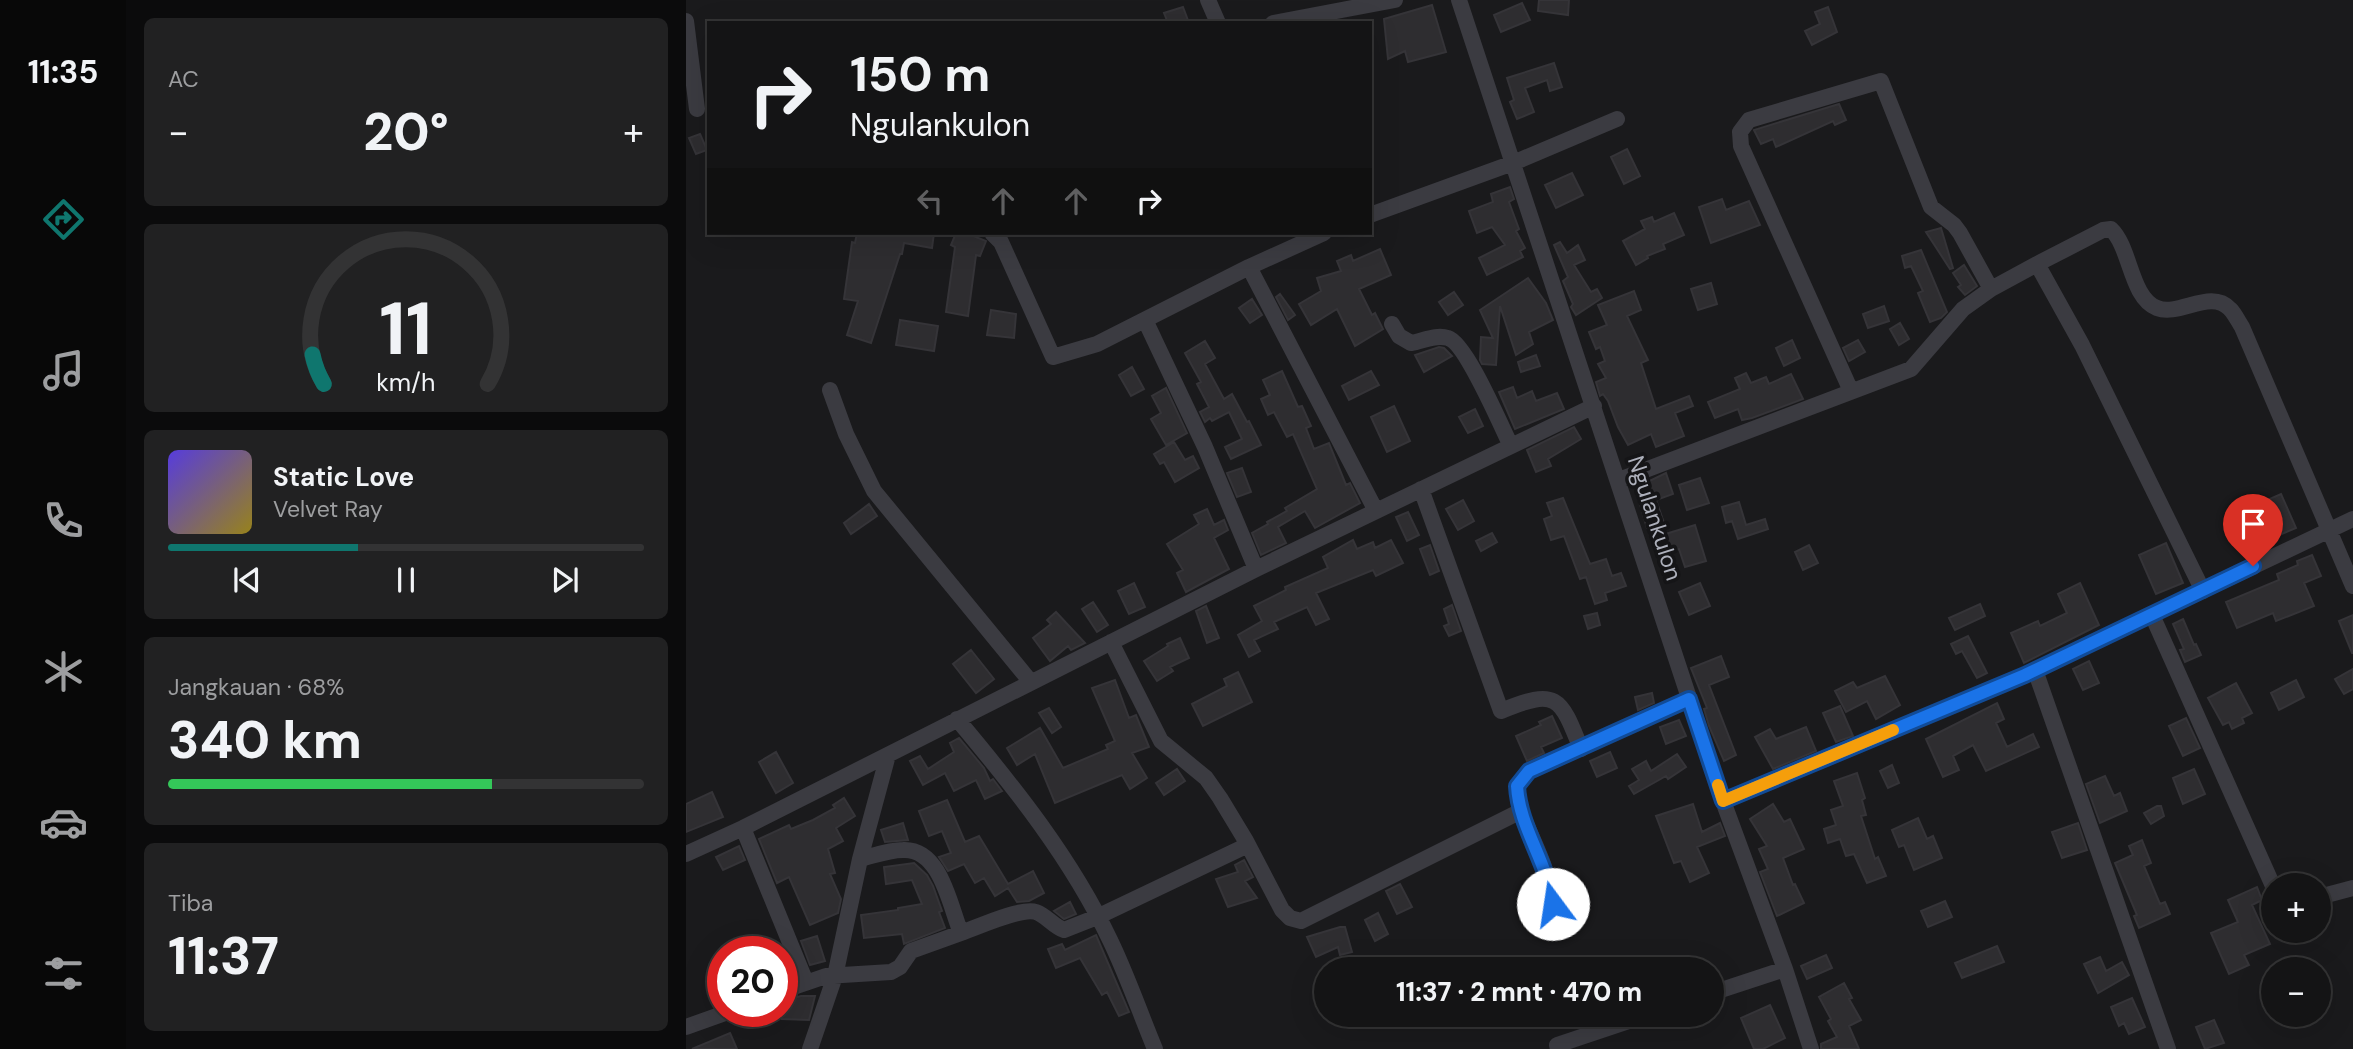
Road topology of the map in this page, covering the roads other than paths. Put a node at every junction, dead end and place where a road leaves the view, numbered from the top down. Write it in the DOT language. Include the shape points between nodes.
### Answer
graph roads {
  1 [pos="1208,0"];
  2 [pos="1395,0"];
  3 [pos="1459,0"];
  4 [pos="686,21"];
  5 [pos="1217,21"];
  6 [pos="1284,21"];
  7 [pos="697,110"];
  8 [pos="1617,118"];
  9 [pos="1513,163"];
  10 [pos="1372,214"];
  11 [pos="994,235"];
  12 [pos="1320,235"];
  13 [pos="2037,264"];
  14 [pos="1249,267"];
  15 [pos="1991,289"];
  16 [pos="1145,320"];
  17 [pos="1392,324"];
  18 [pos="831,390"];
  19 [pos="1851,391"];
  20 [pos="1594,406"];
  21 [pos="1511,446"];
  22 [pos="1619,480"];
  23 [pos="1421,489"];
  24 [pos="1376,511"];
  25 [pos="2353,519"];
  26 [pos="2328,530"];
  27 [pos="1256,569"];
  28 [pos="2353,586"];
  29 [pos="2203,590"];
  30 [pos="2152,615"];
  31 [pos="1111,642"];
  32 [pos="2035,670"];
  33 [pos="1030,681"];
  34 [pos="1689,699"];
  35 [pos="957,719"];
  36 [pos="1581,749"];
  37 [pos="888,755"];
  38 [pos="1723,801"];
  39 [pos="1520,810"];
  40 [pos="743,828"];
  41 [pos="1248,845"];
  42 [pos="686,854"];
  43 [pos="860,859"];
  44 [pos="2267,873"];
  45 [pos="2353,888"];
  46 [pos="2331,894"];
  47 [pos="1550,916"];
  48 [pos="1097,917"];
  49 [pos="961,933"];
  50 [pos="1785,968"];
  51 [pos="831,976"];
  52 [pos="806,982"];
  53 [pos="798,985"];
  54 [pos="1724,989"];
  55 [pos="707,1020"];
  56 [pos="686,1027"];
  57 [pos="1611,1027"];
  58 [pos="810,1049"];
  59 [pos="1155,1049"];
  60 [pos="1558,1049"];
  61 [pos="1811,1049"];
  62 [pos="2168,1049"];
  1 -- 5 [label="street"];
  2 -- 6 [label="street"];
  3 -- 9 [label="street, Ngulankulon"];
  4 -- 7 [label="street"];
  8 -- 9 [label="street"];
  9 -- 10 [label="street"];
  9 -- 20 [label="street, Ngulankulon"];
  11 -- 16 [label="street" via="1053,357 1097,344"];
  12 -- 14 [label="street"];
  13 -- 15 [label="street"];
  13 -- 26 [label="street" via="2110,229 2148,303 2158,309 2205,302 2229,307 2242,327"];
  13 -- 29 [label="street"];
  14 -- 16 [label="street"];
  14 -- 24 [label="street"];
  15 -- 19 [label="street" via="1963,309 1910,369"];
  15 -- 19 [label="street" via="1960,233 1931,207 1881,81 1749,120 1740,132 1741,146"];
  16 -- 27 [label="street"];
  17 -- 21 [label="street" via="1411,344 1436,336 1456,342"];
  18 -- 33 [label="street" via="874,491"];
  19 -- 22 [label="street"];
  20 -- 21 [label="street"];
  20 -- 22 [label="street, Ngulankulon"];
  21 -- 23 [label="street"];
  22 -- 34 [label="street, Ngulankulon"];
  23 -- 24 [label="street"];
  23 -- 36 [label="street" via="1501,711 1523,702 1556,701 1565,709"];
  24 -- 27 [label="street"];
  25 -- 26 [label="street"];
  26 -- 28 [label="street"];
  26 -- 29 [label="street"];
  27 -- 31 [label="street"];
  29 -- 30 [label="street"];
  30 -- 32 [label="street"];
  30 -- 44 [label="street"];
  31 -- 33 [label="street"];
  31 -- 41 [label="street" via="1161,741 1206,778"];
  32 -- 38 [label="street"];
  32 -- 62 [label="street"];
  33 -- 35 [label="street"];
  34 -- 36 [label="street"];
  34 -- 38 [label="street, Ngulankulon"];
  35 -- 37 [label="street"];
  35 -- 48 [label="street" via="1044,828"];
  36 -- 39 [label="street" via="1525,774 1517,786"];
  37 -- 40 [label="street"];
  37 -- 43 [label="street"];
  38 -- 50 [label="street, Ngulankulon"];
  39 -- 41 [label="street" via="1301,921 1282,910"];
  39 -- 47 [label="street" via="1548,879 1553,904"];
  40 -- 42 [label="street"];
  40 -- 52 [label="street"];
  41 -- 48 [label="street"];
  43 -- 49 [label="street" via="904,849 917,852 945,883"];
  43 -- 51 [label="street"];
  45 -- 46 [label="street"];
  48 -- 49 [label="street" via="1064,930 1031,911"];
  48 -- 59 [label="street"];
  49 -- 51 [label="street" via="911,951 891,972"];
  50 -- 54 [label="street"];
  50 -- 61 [label="street, Ngulankulon"];
  51 -- 52 [label="street"];
  51 -- 58 [label="street"];
  52 -- 53 [label="street"];
  55 -- 56 [label="street"];
  57 -- 60 [label="street" via="1557,1045"];
}
